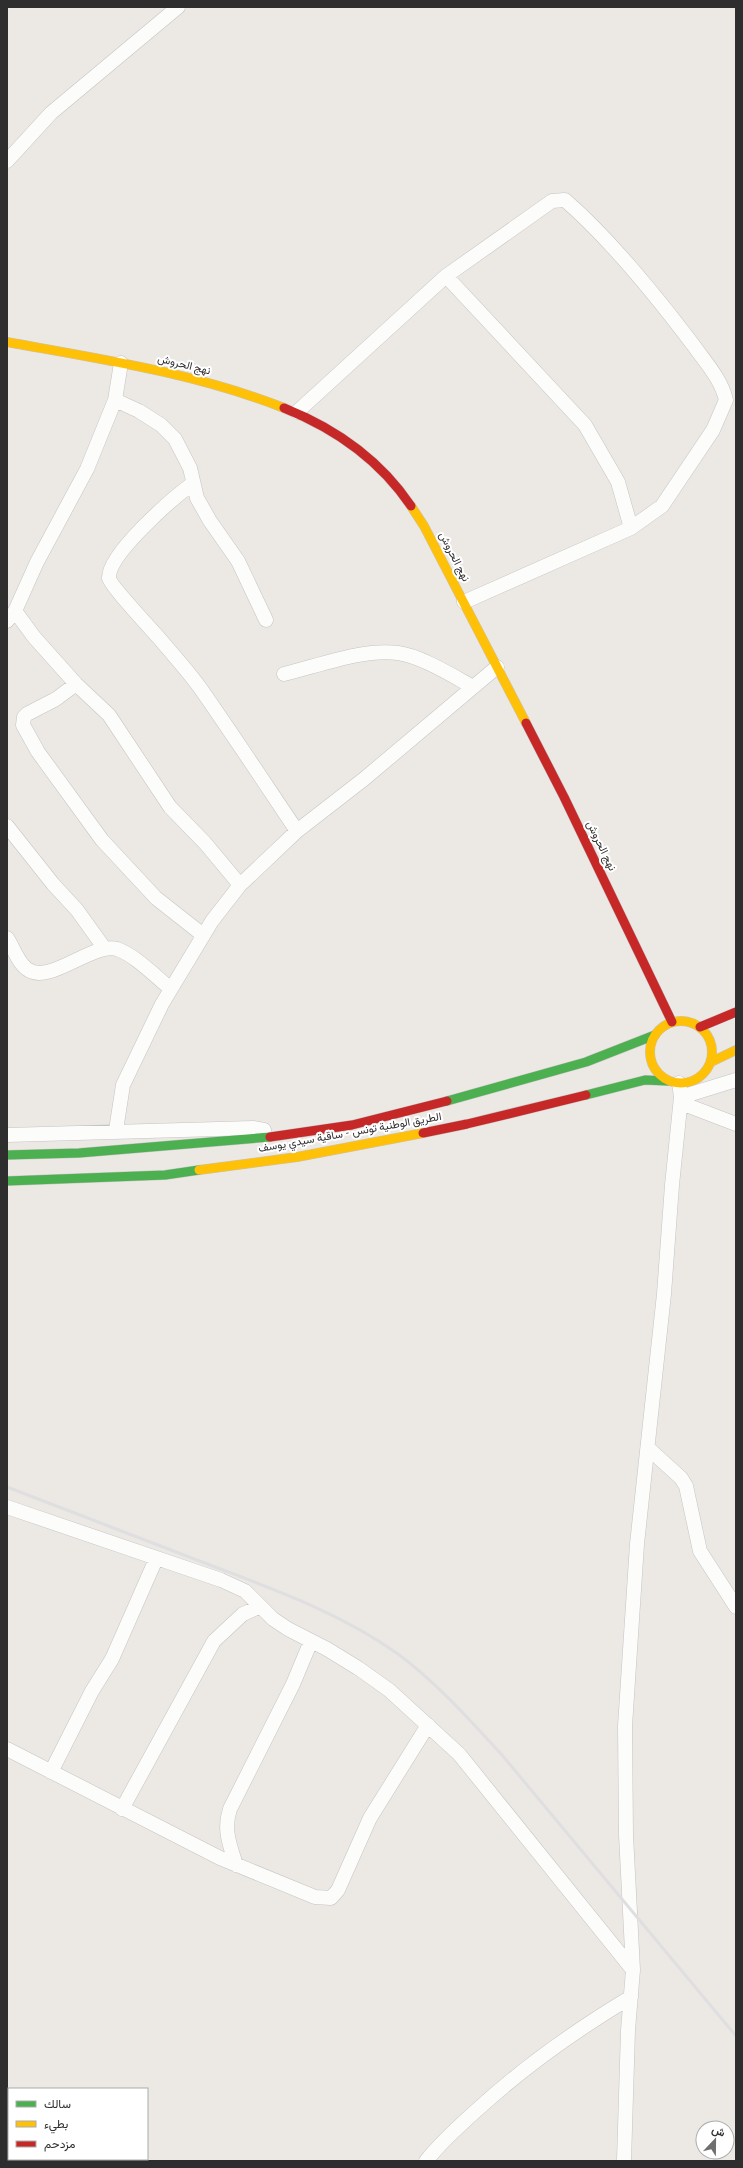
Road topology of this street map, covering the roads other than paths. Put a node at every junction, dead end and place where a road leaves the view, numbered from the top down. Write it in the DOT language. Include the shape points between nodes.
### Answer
graph roads {
  1 [pos="178,7"];
  2 [pos="7,161"];
  3 [pos="446,276"];
  4 [pos="7,342"];
  5 [pos="121,364"];
  6 [pos="115,400"];
  7 [pos="297,412"];
  8 [pos="192,484"];
  9 [pos="631,528"];
  10 [pos="464,602"];
  11 [pos="11,616"];
  12 [pos="266,620"];
  13 [pos="497,667"];
  14 [pos="284,674"];
  15 [pos="76,684"];
  16 [pos="473,687"];
  17 [pos="7,826"];
  18 [pos="297,831"];
  19 [pos="240,885"];
  20 [pos="203,935"];
  21 [pos="7,938"];
  22 [pos="105,948"];
  23 [pos="171,989"];
  24 [pos="736,1012"];
  25 [pos="672,1022"];
  26 [pos="700,1027"];
  27 [pos="655,1035"];
  28 [pos="736,1050"];
  29 [pos="711,1062"];
  30 [pos="736,1080"];
  31 [pos="673,1082"];
  32 [pos="681,1100"];
  33 [pos="736,1124"];
  34 [pos="116,1130"];
  35 [pos="7,1135"];
  36 [pos="295,1135"];
  37 [pos="7,1155"];
  38 [pos="7,1182"];
  39 [pos="648,1448"];
  40 [pos="7,1507"];
  41 [pos="156,1559"];
  42 [pos="259,1607"];
  43 [pos="736,1607"];
  44 [pos="311,1641"];
  45 [pos="428,1725"];
  46 [pos="7,1749"];
  47 [pos="51,1772"];
  48 [pos="122,1809"];
  49 [pos="236,1865"];
  50 [pos="633,1970"];
  51 [pos="631,1997"];
  52 [pos="426,2161"];
  53 [pos="624,2161"];
  1 -- 2 [label="street" via="51,113"];
  3 -- 7 [label="street"];
  3 -- 9 [label="street" via="585,425 618,482"];
  3 -- 9 [label="street" via="552,202 558,199 565,200 591,223 677,323 718,380 726,400 713,430 662,506"];
  4 -- 5 [label="main road, نهج الحروش"];
  5 -- 6 [label="street"];
  5 -- 7 [label="main road, نهج الحروش" via="168,372 257,396"];
  6 -- 8 [label="street" via="161,425 175,439 190,468"];
  6 -- 11 [label="street" via="87,470"];
  7 -- 10 [label="main road, نهج الحروش" via="340,435 378,465 398,487 424,526"];
  8 -- 12 [label="street" via="210,521 238,561"];
  8 -- 18 [label="street" via="172,499 120,553 111,567 109,579 202,691"];
  9 -- 10 [label="street"];
  10 -- 13 [label="main road, نهج الحروش"];
  11 -- 15 [label="street" via="34,637"];
  13 -- 16 [label="street"];
  13 -- 25 [label="main road, نهج الحروش" via="564,797"];
  14 -- 16 [label="street" via="378,652 399,653 431,664"];
  15 -- 19 [label="street" via="109,715 170,807 205,843"];
  15 -- 20 [label="street" via="56,699 27,714 23,725 38,752 102,840 156,898"];
  16 -- 18 [label="street" via="364,779"];
  17 -- 22 [label="street" via="53,884 78,910"];
  18 -- 19 [label="street"];
  19 -- 20 [label="street"];
  20 -- 23 [label="street"];
  21 -- 22 [label="street" via="27,969 34,972 46,972 73,964"];
  22 -- 23 [label="street" via="117,949 131,957"];
  23 -- 34 [label="street" via="123,1085"];
  24 -- 26 [label="main road"];
  25 -- 26 [label="main road" via="691,1022"];
  25 -- 27 [label="main road" via="662,1027"];
  26 -- 29 [label="main road" via="711,1042"];
  27 -- 31 [label="main road" via="650,1045 653,1066 659,1074"];
  27 -- 36 [label="main road, الطريق الوطنية تونس - ساقية سيدي يوسف" via="586,1062 508,1085 352,1125"];
  28 -- 29 [label="main road"];
  29 -- 31 [label="main road" via="704,1074 692,1081"];
  30 -- 32 [label="street"];
  31 -- 32 [label="street"];
  31 -- 38 [label="main road, الطريق الوطنية تونس - ساقية سيدي يوسف" via="645,1080 466,1124 297,1157 165,1175"];
  32 -- 33 [label="street"];
  32 -- 39 [label="street"];
  34 -- 35 [label="street"];
  34 -- 36 [label="street" via="252,1128"];
  36 -- 37 [label="main road, الطريق الوطنية تونس - ساقية سيدي يوسف" via="117,1150"];
  39 -- 43 [label="street" via="681,1478 686,1486 700,1552"];
  39 -- 50 [label="street" via="637,1544 625,1726 626,1835"];
  40 -- 41 [label="street"];
  41 -- 42 [label="street" via="227,1583 245,1592"];
  41 -- 47 [label="street" via="112,1659 92,1691"];
  42 -- 44 [label="street" via="288,1629"];
  42 -- 48 [label="street" via="243,1614 214,1641"];
  44 -- 45 [label="street" via="358,1668 389,1690"];
  44 -- 49 [label="street" via="293,1684 230,1809 226,1831"];
  45 -- 49 [label="street" via="370,1818 336,1894 325,1899 315,1897"];
  45 -- 50 [label="street" via="459,1754"];
  46 -- 47 [label="street"];
  47 -- 48 [label="street"];
  48 -- 49 [label="street"];
  50 -- 51 [label="street"];
  51 -- 52 [label="street" via="589,2022 537,2059 465,2121"];
  51 -- 53 [label="street"];
}
